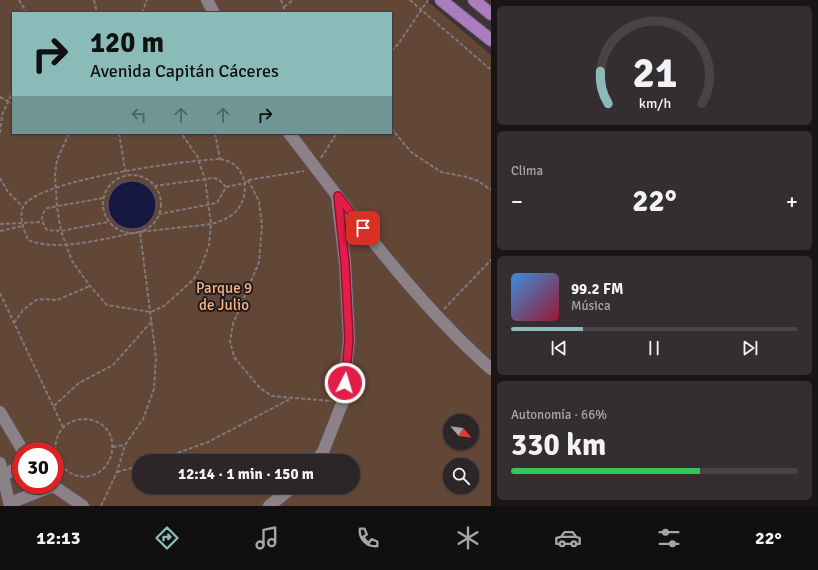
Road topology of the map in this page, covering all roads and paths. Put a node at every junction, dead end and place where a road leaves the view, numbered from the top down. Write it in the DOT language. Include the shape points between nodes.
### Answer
graph roads {
  1 [pos="19,0"];
  2 [pos="94,0"];
  3 [pos="148,0"];
  4 [pos="207,0"];
  5 [pos="281,0"];
  6 [pos="293,0"];
  7 [pos="410,0"];
  8 [pos="428,0"];
  9 [pos="441,0"];
  10 [pos="474,0"];
  11 [pos="284,7"];
  12 [pos="422,10"];
  13 [pos="26,12"];
  14 [pos="97,12"];
  15 [pos="142,12"];
  16 [pos="213,12"];
  17 [pos="286,12"];
  18 [pos="491,14"];
  19 [pos="491,40"];
  20 [pos="392,49"];
  21 [pos="491,70"];
  22 [pos="12,93"];
  23 [pos="0,97"];
  24 [pos="8,102"];
  25 [pos="12,104"];
  26 [pos="392,129"];
  27 [pos="0,133"];
  28 [pos="69,134"];
  29 [pos="119,134"];
  30 [pos="183,134"];
  31 [pos="215,134"];
  32 [pos="290,134"];
  33 [pos="336,134"];
  34 [pos="220,159"];
  35 [pos="198,160"];
  36 [pos="316,168"];
  37 [pos="126,171"];
  38 [pos="126,175"];
  39 [pos="0,178"];
  40 [pos="205,179"];
  41 [pos="248,180"];
  42 [pos="245,183"];
  43 [pos="154,186"];
  44 [pos="56,187"];
  45 [pos="226,187"];
  46 [pos="491,190"];
  47 [pos="338,196"];
  48 [pos="103,198"];
  49 [pos="209,205"];
  50 [pos="24,207"];
  51 [pos="57,207"];
  52 [pos="159,214"];
  53 [pos="21,222"];
  54 [pos="42,222"];
  55 [pos="108,222"];
  56 [pos="0,224"];
  57 [pos="211,224"];
  58 [pos="23,226"];
  59 [pos="0,231"];
  60 [pos="61,231"];
  61 [pos="140,232"];
  62 [pos="66,244"];
  63 [pos="491,260"];
  64 [pos="90,286"];
  65 [pos="0,293"];
  66 [pos="151,312"];
  67 [pos="438,315"];
  68 [pos="151,322"];
  69 [pos="14,323"];
  70 [pos="491,369"];
  71 [pos="294,398"];
  72 [pos="343,401"];
  73 [pos="54,406"];
  74 [pos="0,412"];
  75 [pos="63,427"];
  76 [pos="18,442"];
  77 [pos="57,442"];
  78 [pos="125,445"];
  79 [pos="113,447"];
  80 [pos="175,454"];
  81 [pos="321,454"];
  82 [pos="0,463"];
  83 [pos="132,468"];
  84 [pos="12,470"];
  85 [pos="64,470"];
  86 [pos="117,472"];
  87 [pos="3,476"];
  88 [pos="34,494"];
  89 [pos="64,494"];
  90 [pos="284,494"];
  91 [pos="10,505"];
  92 [pos="83,506"];
  93 [pos="101,506"];
  94 [pos="269,506"];
  1 -- 13 [label="path"];
  2 -- 14 [label="path"];
  3 -- 15 [label="path"];
  4 -- 16 [label="street"];
  5 -- 11 [label="path"];
  6 -- 11 [label="path"];
  7 -- 12 [label="path"];
  8 -- 12 [label="path"];
  9 -- 19 [label="main road"];
  10 -- 18 [label="main road"];
  11 -- 17 [label="path"];
  12 -- 20 [label="path"];
  12 -- 21 [label="path"];
  22 -- 24 [label="path"];
  23 -- 24 [label="path"];
  24 -- 25 [label="path"];
  24 -- 27 [label="path" via="2,115"];
  26 -- 46 [label="path" via="411,152 441,172 467,177"];
  28 -- 44 [label="path" via="57,160"];
  29 -- 37 [label="path"];
  30 -- 35 [label="path"];
  31 -- 34 [label="path"];
  32 -- 36 [label="street"];
  33 -- 36 [label="path" via="323,152"];
  34 -- 35 [label="path"];
  34 -- 42 [label="path" via="231,162"];
  35 -- 37 [label="path"];
  35 -- 40 [label="path"];
  36 -- 41 [label="path"];
  36 -- 47 [label="street"];
  37 -- 38 [label="path"];
  37 -- 44 [label="path"];
  38 -- 43 [label="path" via="141,176"];
  38 -- 48 [label="path" via="109,186"];
  39 -- 50 [label="path" via="8,192"];
  40 -- 43 [label="path"];
  40 -- 45 [label="path" via="214,178"];
  40 -- 49 [label="path"];
  41 -- 42 [label="path"];
  41 -- 71 [label="path" via="259,201 262,226 259,262 233,324 230,341 234,356 260,388 272,396"];
  42 -- 45 [label="path"];
  42 -- 57 [label="path" via="243,204 234,214"];
  43 -- 52 [label="path" via="160,200"];
  44 -- 50 [label="path" via="31,198"];
  44 -- 51 [label="path"];
  45 -- 49 [label="path" via="217,203"];
  47 -- 67 [label="street" via="379,250"];
  47 -- 72 [label="street" via="349,339"];
  48 -- 51 [label="path"];
  48 -- 55 [label="path" via="104,214"];
  49 -- 52 [label="path"];
  49 -- 57 [label="path"];
  50 -- 53 [label="path"];
  51 -- 54 [label="path" via="47,208 42,214"];
  51 -- 60 [label="path"];
  52 -- 61 [label="path" via="150,227"];
  53 -- 54 [label="path"];
  53 -- 56 [label="path"];
  53 -- 58 [label="path"];
  54 -- 60 [label="path" via="47,230"];
  55 -- 60 [label="path"];
  55 -- 61 [label="path" via="124,232"];
  57 -- 61 [label="path"];
  57 -- 66 [label="path" via="209,245 193,280 164,306"];
  58 -- 59 [label="path"];
  58 -- 62 [label="path" via="28,240 36,243"];
  60 -- 62 [label="path"];
  61 -- 62 [label="path"];
  61 -- 66 [label="path"];
  62 -- 64 [label="path" via="72,261"];
  63 -- 67 [label="path"];
  64 -- 66 [label="path" via="107,305"];
  64 -- 69 [label="path" via="57,300 36,300 23,310"];
  65 -- 69 [label="path"];
  66 -- 68 [label="path"];
  67 -- 70 [label="street" via="463,344"];
  68 -- 73 [label="path" via="113,365 79,383"];
  68 -- 78 [label="path" via="156,358 154,389 143,419"];
  69 -- 73 [label="path"];
  71 -- 72 [label="path"];
  71 -- 80 [label="path" via="208,442"];
  72 -- 81 [label="street"];
  73 -- 75 [label="path"];
  74 -- 76 [label="street"];
  75 -- 77 [label="path"];
  75 -- 79 [label="path" via="78,419 95,420 108,431"];
  78 -- 79 [label="path"];
  78 -- 86 [label="path"];
  79 -- 85 [label="path" via="106,466 99,472 80,477"];
  82 -- 87 [label="street"];
  83 -- 86 [label="path"];
  84 -- 87 [label="street"];
  86 -- 93 [label="path"];
  87 -- 91 [label="street"];
  88 -- 91 [label="street"];
  89 -- 92 [label="street"];
  90 -- 94 [label="street"];
}
